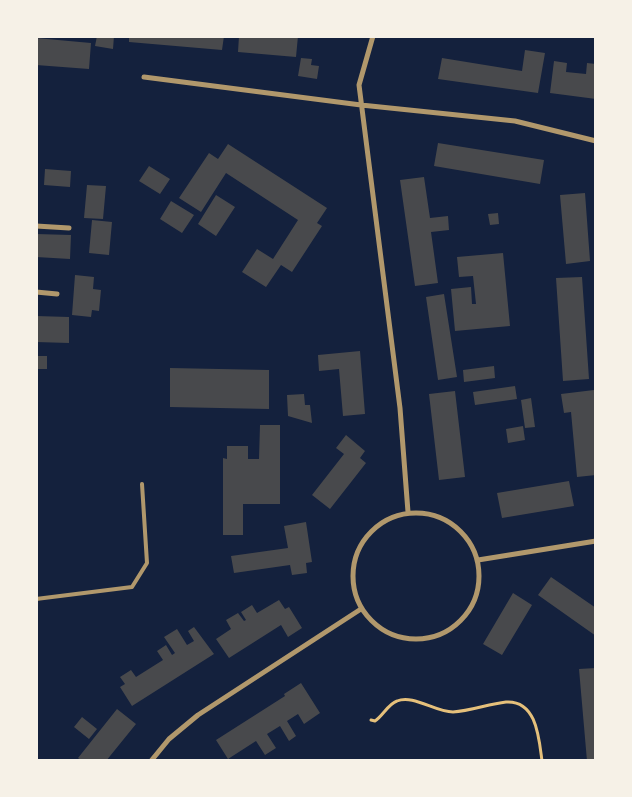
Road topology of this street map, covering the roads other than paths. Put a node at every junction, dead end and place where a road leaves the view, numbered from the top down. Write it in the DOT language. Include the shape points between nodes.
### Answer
graph roads {
  1 [pos="373,36"];
  2 [pos="144,77"];
  3 [pos="361,105"];
  4 [pos="596,141"];
  5 [pos="36,226"];
  6 [pos="69,228"];
  7 [pos="36,292"];
  8 [pos="57,294"];
  9 [pos="142,484"];
  10 [pos="408,512"];
  11 [pos="596,541"];
  12 [pos="478,560"];
  13 [pos="36,599"];
  14 [pos="361,609"];
  15 [pos="151,761"];
  1 -- 3 [label="street" via="359,86"];
  2 -- 3 [label="street"];
  3 -- 4 [label="street" via="515,121"];
  3 -- 10 [label="street" via="400,408"];
  5 -- 6 [label="street"];
  7 -- 8 [label="street"];
  9 -- 13 [label="lane" via="147,563 132,587"];
  10 -- 12 [label="street" via="430,513 450,521 472,545"];
  10 -- 14 [label="street" via="373,528 361,543 354,560 352,580"];
  11 -- 12 [label="street"];
  12 -- 14 [label="street" via="480,581 474,601 463,618 447,631 427,638 407,639 373,623"];
  14 -- 15 [label="street" via="198,715 169,739"];
}
